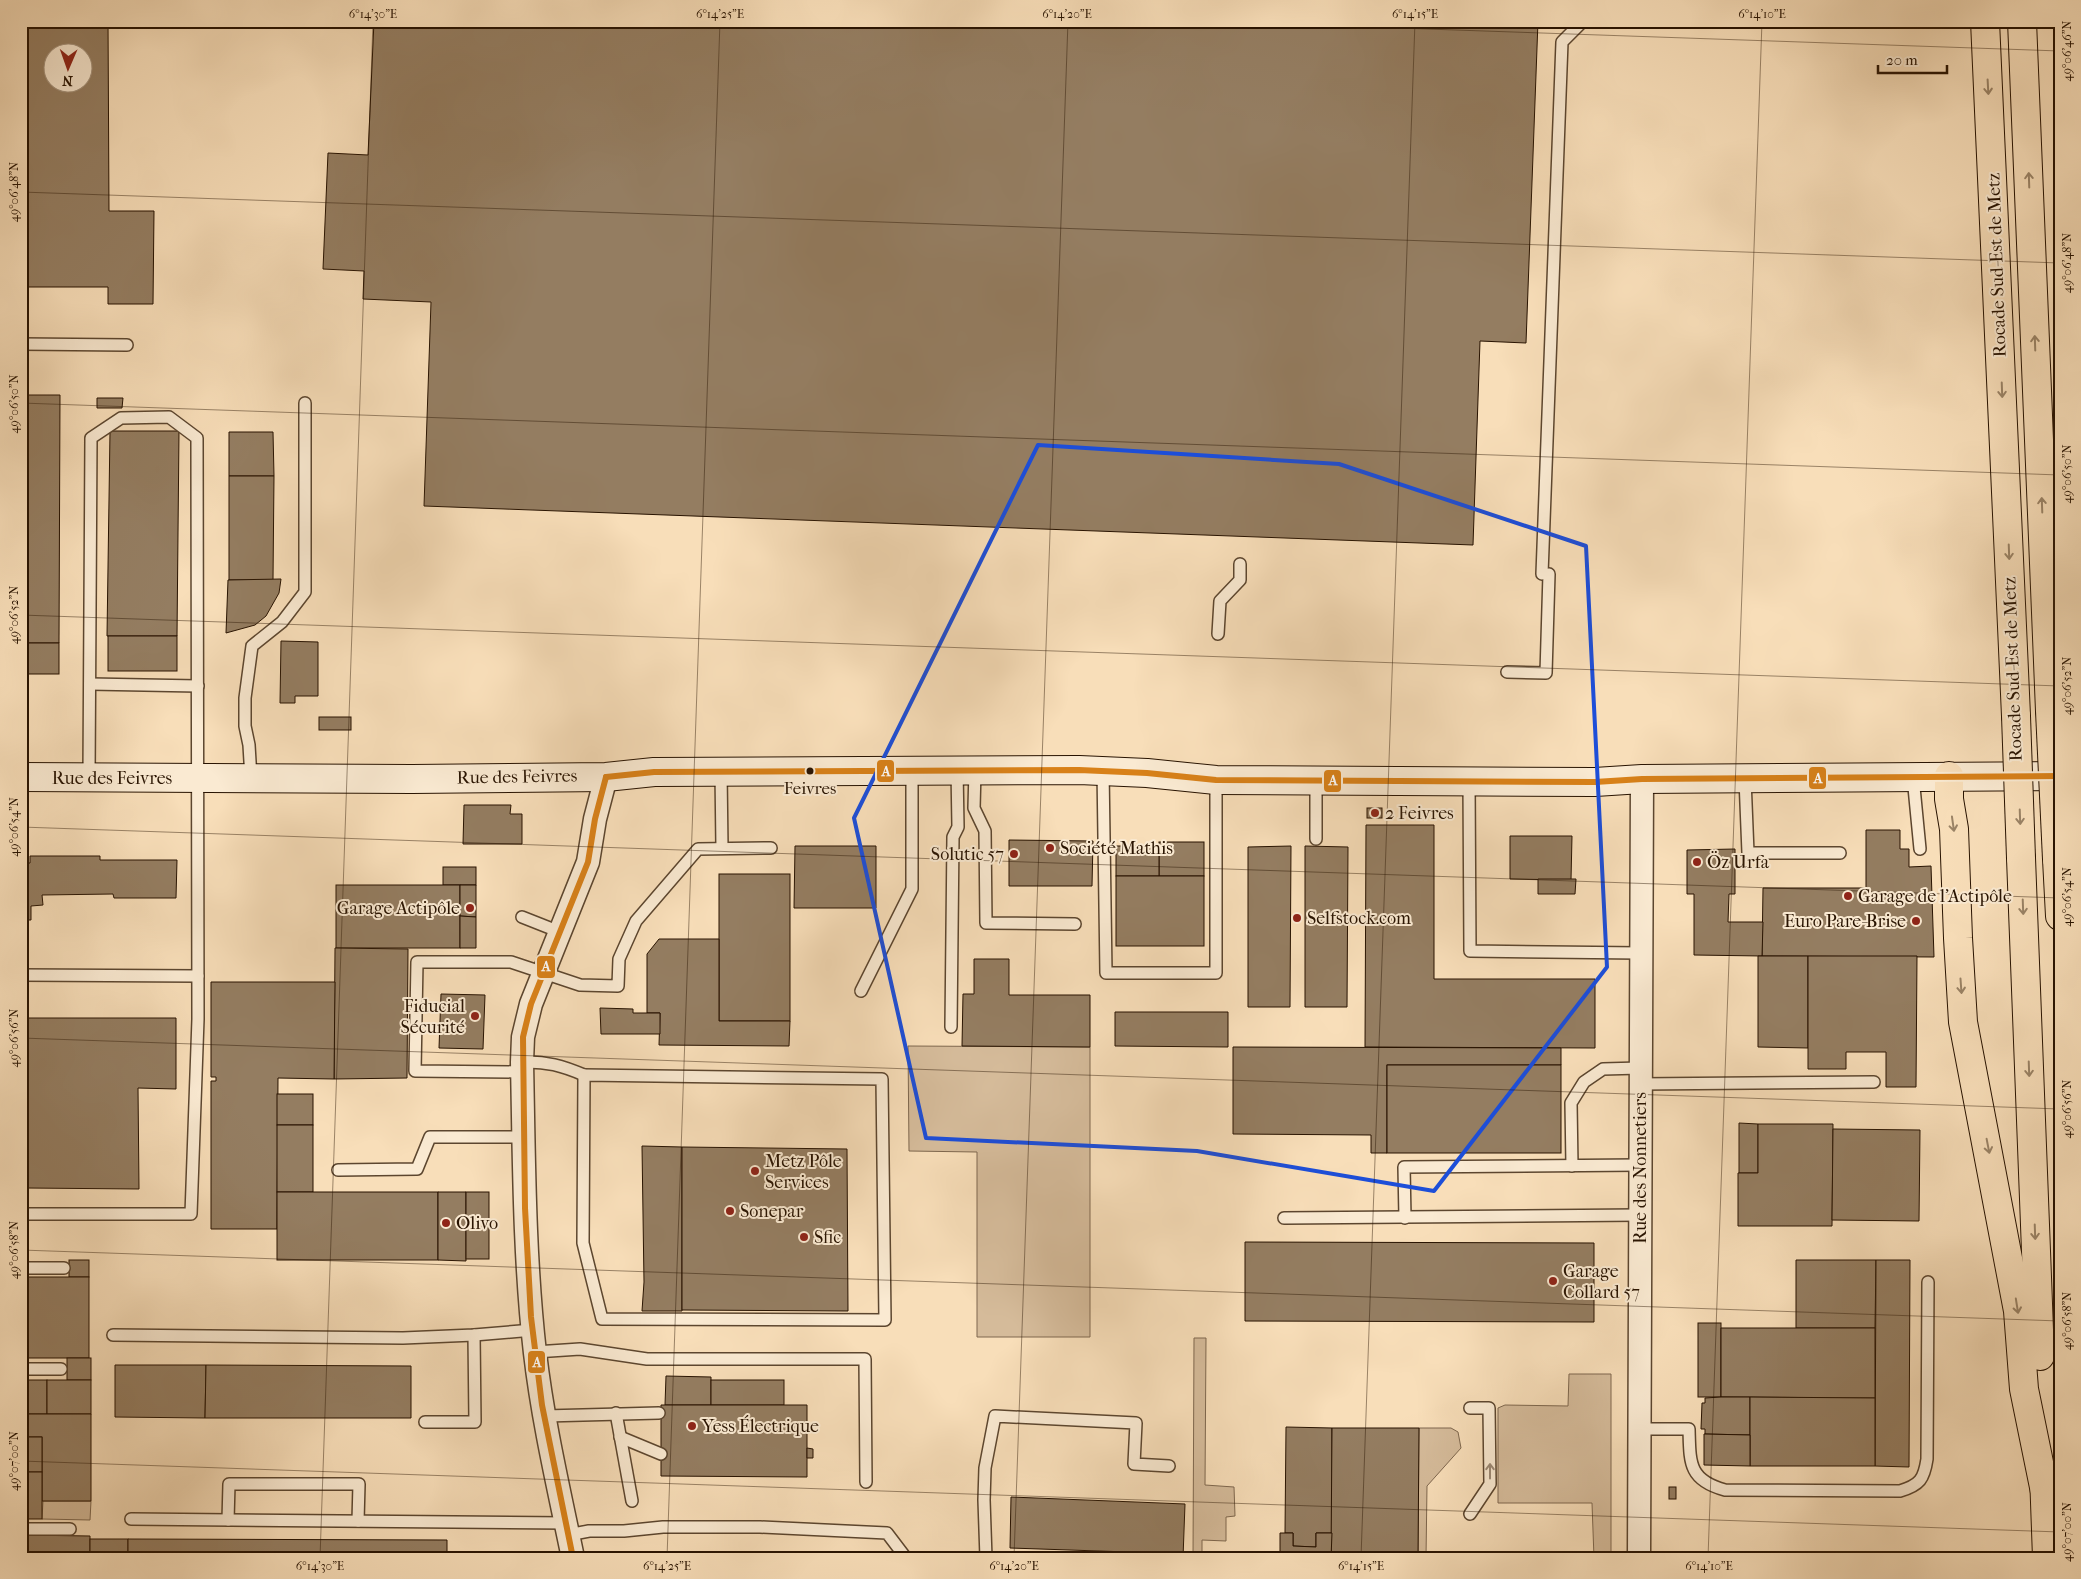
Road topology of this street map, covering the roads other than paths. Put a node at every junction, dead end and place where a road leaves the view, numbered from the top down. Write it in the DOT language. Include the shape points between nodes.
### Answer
graph roads {
  1 [pos="1984,21"];
  2 [pos="2022,21"];
  3 [pos="1581,23"];
  4 [pos="21,344"];
  5 [pos="127,345"];
  6 [pos="305,404"];
  7 [pos="1240,564"];
  8 [pos="1218,634"];
  9 [pos="1507,672"];
  10 [pos="90,684"];
  11 [pos="198,686"];
  12 [pos="966,770"];
  13 [pos="1103,770"];
  14 [pos="912,771"];
  15 [pos="721,772"];
  16 [pos="1912,776"];
  17 [pos="1949,776"];
  18 [pos="2060,776"];
  19 [pos="21,777"];
  20 [pos="606,777"];
  21 [pos="1746,777"];
  22 [pos="89,778"];
  23 [pos="198,778"];
  24 [pos="251,778"];
  25 [pos="1642,779"];
  26 [pos="1216,780"];
  27 [pos="1316,782"];
  28 [pos="1468,782"];
  29 [pos="1316,839"];
  30 [pos="722,848"];
  31 [pos="771,848"];
  32 [pos="1920,849"];
  33 [pos="1840,853"];
  34 [pos="2060,916"];
  35 [pos="522,917"];
  36 [pos="1075,924"];
  37 [pos="560,932"];
  38 [pos="1640,954"];
  39 [pos="543,973"];
  40 [pos="21,975"];
  41 [pos="198,976"];
  42 [pos="861,991"];
  43 [pos="951,1027"];
  44 [pos="522,1067"];
  45 [pos="584,1075"];
  46 [pos="1640,1076"];
  47 [pos="1874,1082"];
  48 [pos="524,1137"];
  49 [pos="1639,1165"];
  50 [pos="1572,1166"];
  51 [pos="338,1170"];
  52 [pos="21,1214"];
  53 [pos="1639,1216"];
  54 [pos="1284,1218"];
  55 [pos="1405,1218"];
  56 [pos="21,1268"];
  57 [pos="64,1268"];
  58 [pos="1928,1282"];
  59 [pos="533,1330"];
  60 [pos="113,1335"];
  61 [pos="474,1335"];
  62 [pos="535,1352"];
  63 [pos="21,1369"];
  64 [pos="61,1369"];
  65 [pos="1470,1408"];
  66 [pos="616,1413"];
  67 [pos="659,1413"];
  68 [pos="545,1416"];
  69 [pos="425,1422"];
  70 [pos="1639,1429"];
  71 [pos="620,1437"];
  72 [pos="661,1454"];
  73 [pos="1169,1466"];
  74 [pos="866,1482"];
  75 [pos="2045,1492"];
  76 [pos="632,1501"];
  77 [pos="1470,1514"];
  78 [pos="131,1519"];
  79 [pos="228,1520"];
  80 [pos="358,1521"];
  81 [pos="21,1529"];
  82 [pos="70,1529"];
  83 [pos="567,1529"];
  84 [pos="573,1558"];
  85 [pos="906,1558"];
  86 [pos="986,1558"];
  87 [pos="1639,1558"];
  88 [pos="2047,1558"];
  1 -- 75 [label="highway, Rocade Sud-Est de Metz, one-way, bridge" via="2016,716"];
  34 -- 2 [label="highway, Rocade Sud-Est de Metz, one-way, bridge"];
  3 -- 9 [label="lane" via="1562,42 1546,574 1546,673"];
  4 -- 5 [label="lane"];
  6 -- 24 [label="lane" via="305,592 282,622 252,646 245,698"];
  7 -- 8 [label="lane" via="1240,580 1220,601"];
  10 -- 11 [label="lane"];
  10 -- 11 [label="lane" via="91,438 121,418 169,417 197,438"];
  10 -- 22 [label="lane"];
  11 -- 23 [label="lane"];
  12 -- 13 [label="street, Rue des Feivres"];
  12 -- 14 [label="street, Rue des Feivres"];
  12 -- 36 [label="lane" via="974,808 985,831 986,923"];
  12 -- 43 [label="lane" via="958,827 953,837"];
  13 -- 26 [label="street, Rue des Feivres"];
  13 -- 26 [label="lane" via="1106,973 1216,973"];
  14 -- 15 [label="street, Rue des Feivres"];
  14 -- 42 [label="lane" via="912,889"];
  15 -- 20 [label="street, Rue des Feivres" via="654,772"];
  15 -- 30 [label="lane"];
  16 -- 17 [label="street, Rue des Feivres"];
  16 -- 21 [label="street, Rue des Feivres"];
  16 -- 32 [label="lane"];
  17 -- 18 [label="street, Rue des Feivres"];
  17 -- 75 [label="highway, one-way" via="1963,1022 2018,1311 2024,1389"];
  19 -- 22 [label="street, Rue des Feivres"];
  20 -- 24 [label="street, Rue des Feivres"];
  20 -- 37 [label="street" via="588,862"];
  21 -- 25 [label="street, Rue des Feivres"];
  21 -- 33 [label="lane" via="1748,853"];
  22 -- 23 [label="street, Rue des Feivres"];
  23 -- 24 [label="street, Rue des Feivres"];
  23 -- 41 [label="lane"];
  25 -- 28 [label="street, Rue des Feivres"];
  25 -- 38 [label="street, Rue des Nonnetiers"];
  26 -- 27 [label="street, Rue des Feivres"];
  27 -- 28 [label="street, Rue des Feivres"];
  27 -- 29 [label="lane"];
  28 -- 38 [label="lane" via="1470,951"];
  30 -- 31 [label="lane"];
  30 -- 39 [label="lane" via="698,849 636,921 619,959 618,986 580,985"];
  35 -- 37 [label="lane"];
  37 -- 39 [label="street"];
  38 -- 46 [label="street, Rue des Nonnetiers"];
  39 -- 44 [label="street" via="527,1019"];
  39 -- 44 [label="lane" via="510,962 417,962 415,1071"];
  40 -- 41 [label="lane"];
  41 -- 52 [label="lane" via="191,1214"];
  44 -- 45 [label="lane" via="543,1061"];
  44 -- 48 [label="street"];
  45 -- 45 [label="lane" via="583,1242 602,1319 885,1320 882,1079"];
  46 -- 47 [label="lane"];
  46 -- 49 [label="street, Rue des Nonnetiers"];
  46 -- 50 [label="lane" via="1603,1069 1584,1082 1571,1103"];
  48 -- 51 [label="lane" via="430,1138 417,1169"];
  48 -- 59 [label="street" via="525,1239"];
  49 -- 50 [label="lane"];
  49 -- 53 [label="street, Rue des Nonnetiers"];
  50 -- 55 [label="lane" via="1404,1167"];
  53 -- 55 [label="lane"];
  53 -- 70 [label="street, Rue des Nonnetiers"];
  54 -- 55 [label="lane"];
  56 -- 57 [label="lane"];
  58 -- 70 [label="lane" via="1927,1459 1924,1475 1914,1487 1900,1491 1725,1490 1710,1486 1697,1475 1690,1463 1689,1429"];
  59 -- 61 [label="lane"];
  59 -- 62 [label="street"];
  60 -- 61 [label="lane" via="404,1338"];
  61 -- 69 [label="lane" via="475,1422"];
  62 -- 68 [label="street"];
  62 -- 74 [label="lane" via="580,1349 647,1359 865,1359"];
  63 -- 64 [label="lane"];
  77 -- 65 [label="lane, one-way" via="1490,1484 1489,1408"];
  66 -- 67 [label="lane"];
  66 -- 68 [label="lane"];
  66 -- 71 [label="lane"];
  68 -- 83 [label="street"];
  70 -- 87 [label="street, Rue des Nonnetiers"];
  71 -- 72 [label="lane"];
  71 -- 76 [label="lane"];
  73 -- 86 [label="lane" via="1134,1464 1136,1423 996,1416 985,1468"];
  75 -- 88 [label="highway, Rocade Sud-Est de Metz"];
  78 -- 79 [label="lane"];
  79 -- 80 [label="lane"];
  79 -- 80 [label="lane" via="229,1484 359,1484"];
  80 -- 83 [label="lane"];
  81 -- 82 [label="lane"];
  83 -- 84 [label="street"];
  83 -- 85 [label="lane" via="624,1531 663,1527 760,1527 887,1534"];
}
